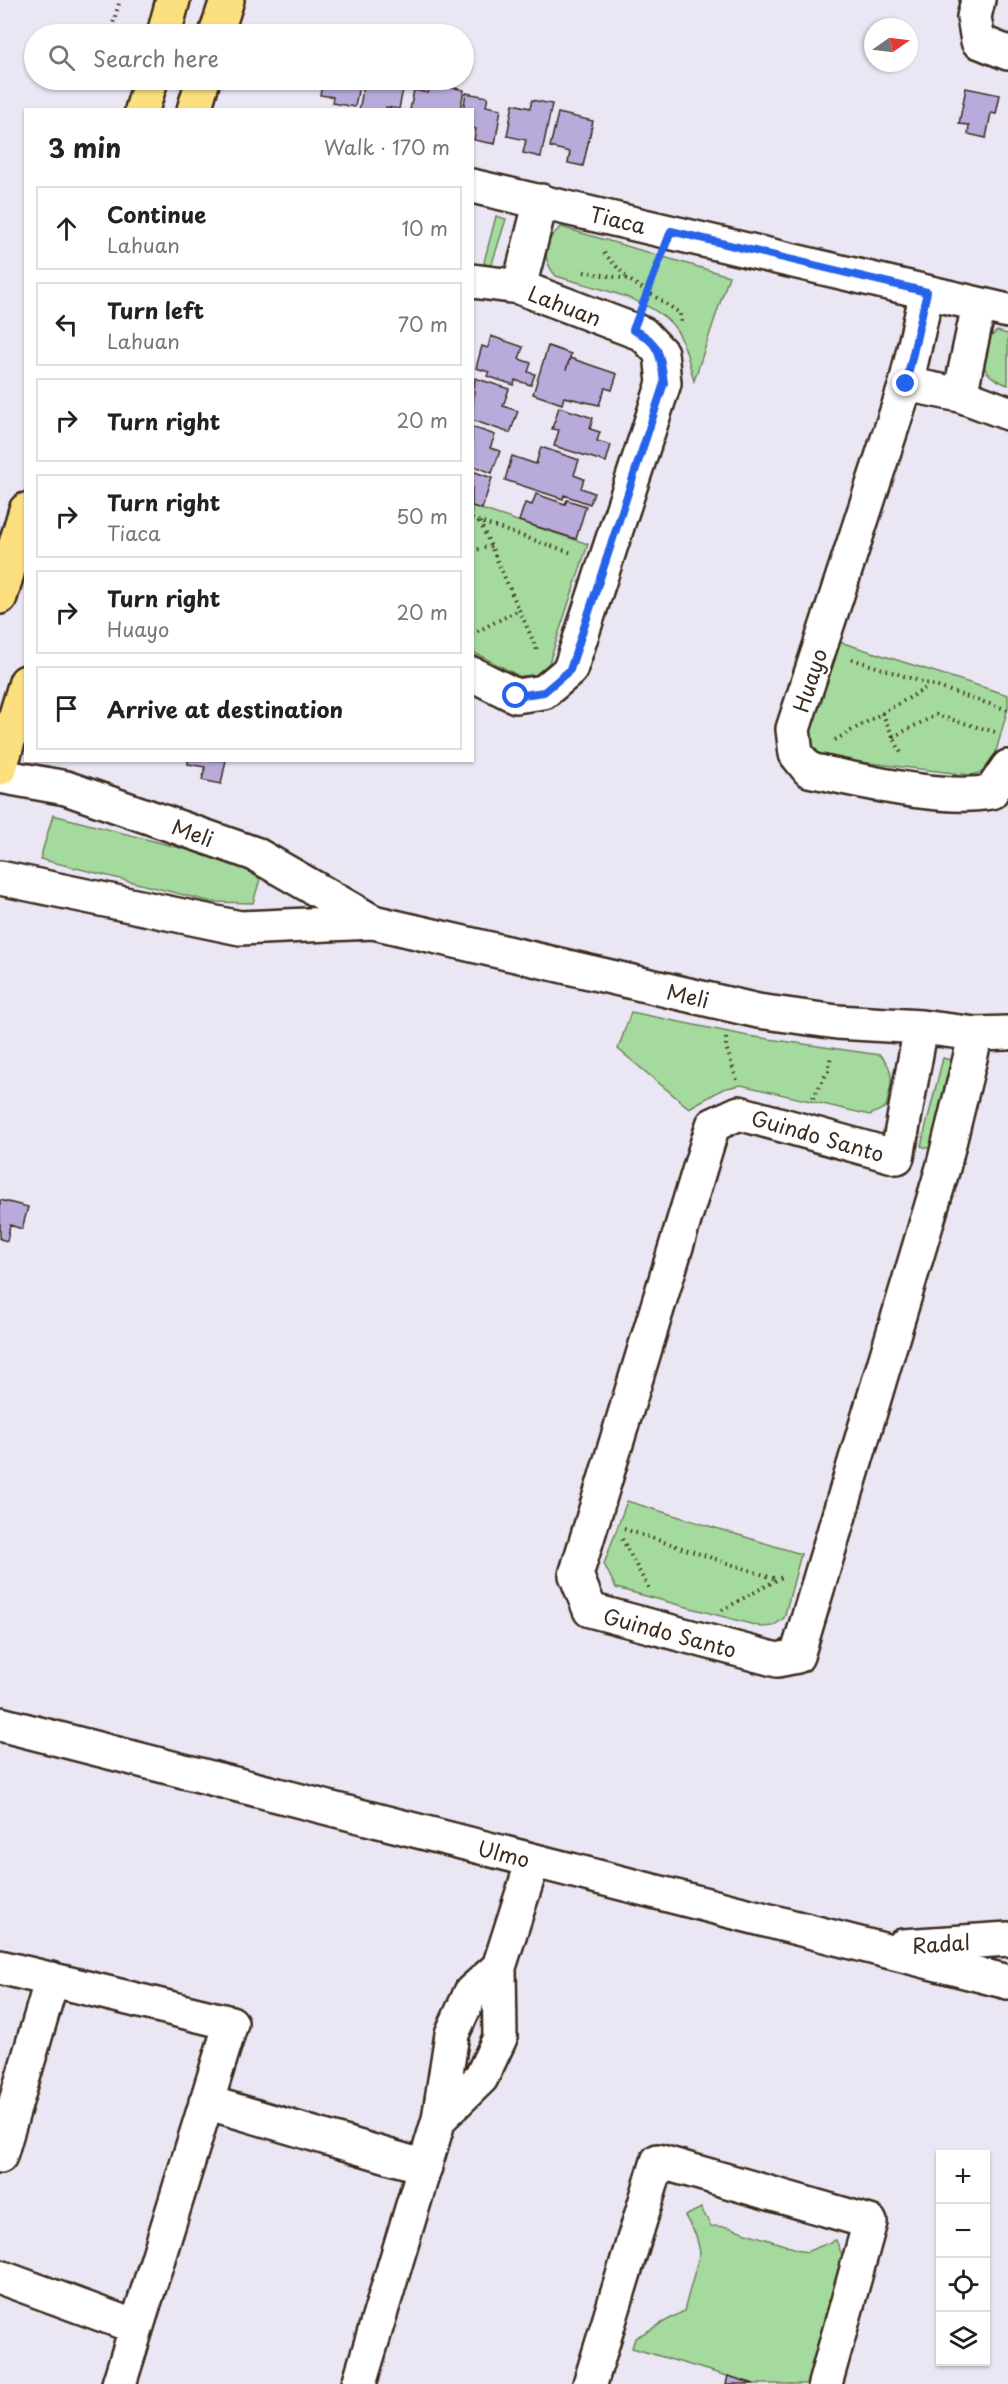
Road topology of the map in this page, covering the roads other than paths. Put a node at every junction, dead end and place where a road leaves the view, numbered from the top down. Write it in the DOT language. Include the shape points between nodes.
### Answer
graph roads {
  1 [pos="173,0"];
  2 [pos="226,0"];
  3 [pos="978,0"];
  4 [pos="167,24"];
  5 [pos="219,24"];
  6 [pos="1008,53"];
  7 [pos="148,90"];
  8 [pos="200,90"];
  9 [pos="143,108"];
  10 [pos="196,108"];
  11 [pos="474,193"];
  12 [pos="541,201"];
  13 [pos="474,281"];
  14 [pos="519,287"];
  15 [pos="927,292"];
  16 [pos="994,308"];
  17 [pos="906,384"];
  18 [pos="960,395"];
  19 [pos="1008,413"];
  20 [pos="24,517"];
  21 [pos="0,597"];
  22 [pos="474,675"];
  23 [pos="24,689"];
  24 [pos="1008,767"];
  25 [pos="0,768"];
  26 [pos="0,776"];
  27 [pos="0,878"];
  28 [pos="373,922"];
  29 [pos="921,1027"];
  30 [pos="992,1034"];
  31 [pos="897,1157"];
  32 [pos="943,1168"];
  33 [pos="0,1724"];
  34 [pos="533,1860"];
  35 [pos="1008,1939"];
  36 [pos="874,1948"];
  37 [pos="0,1967"];
  38 [pos="500,1967"];
  39 [pos="52,1979"];
  40 [pos="1008,1982"];
  41 [pos="206,2102"];
  42 [pos="439,2119"];
  43 [pos="0,2156"];
  44 [pos="424,2167"];
  45 [pos="0,2277"];
  46 [pos="136,2327"];
  47 [pos="119,2384"];
  48 [pos="359,2384"];
  49 [pos="590,2384"];
  50 [pos="825,2384"];
  1 -- 4 [label="main road"];
  2 -- 5 [label="main road"];
  3 -- 6 [label="street" via="974,17 978,41"];
  7 -- 9 [label="main road"];
  8 -- 10 [label="main road"];
  11 -- 12 [label="street, Tiaca"];
  12 -- 14 [label="street, Lahuan"];
  12 -- 15 [label="street, Tiaca"];
  13 -- 14 [label="street, Lahuan"];
  14 -- 22 [label="street, Lahuan" via="644,334 661,353 664,383 570,670 544,692 516,696"];
  15 -- 16 [label="street, Tiaca"];
  15 -- 17 [label="street, Huayo"];
  16 -- 18 [label="street"];
  17 -- 18 [label="street"];
  17 -- 24 [label="street, Huayo" via="793,729 796,754 809,770 894,787 973,795 991,792"];
  18 -- 19 [label="street"];
  20 -- 21 [label="main road"];
  23 -- 25 [label="main road"];
  26 -- 28 [label="street, Meli" via="66,788 255,854"];
  27 -- 28 [label="street, Meli" via="240,928"];
  28 -- 29 [label="street, Meli" via="728,1004 837,1022"];
  29 -- 30 [label="street, Meli"];
  29 -- 31 [label="street, Guindo Santo"];
  30 -- 32 [label="street, Guindo Santo"];
  31 -- 32 [label="street, Guindo Santo"];
  31 -- 32 [label="street, Guindo Santo" via="739,1113 713,1125 576,1575 590,1610 777,1660 797,1656"];
  33 -- 34 [label="street, Ulmo"];
  34 -- 36 [label="street, Ulmo"];
  34 -- 38 [label="street"];
  35 -- 36 [label="street, Radal"];
  36 -- 40 [label="street, Ulmo"];
  37 -- 39 [label="street"];
  38 -- 42 [label="street" via="471,1992 452,2034"];
  38 -- 42 [label="street" via="500,2038 481,2078"];
  39 -- 41 [label="street" via="231,2023"];
  39 -- 43 [label="street"];
  41 -- 44 [label="street"];
  41 -- 46 [label="street"];
  42 -- 44 [label="street"];
  44 -- 48 [label="street"];
  45 -- 46 [label="street"];
  46 -- 47 [label="street"];
  49 -- 50 [label="street" via="658,2161 870,2222"];
}
